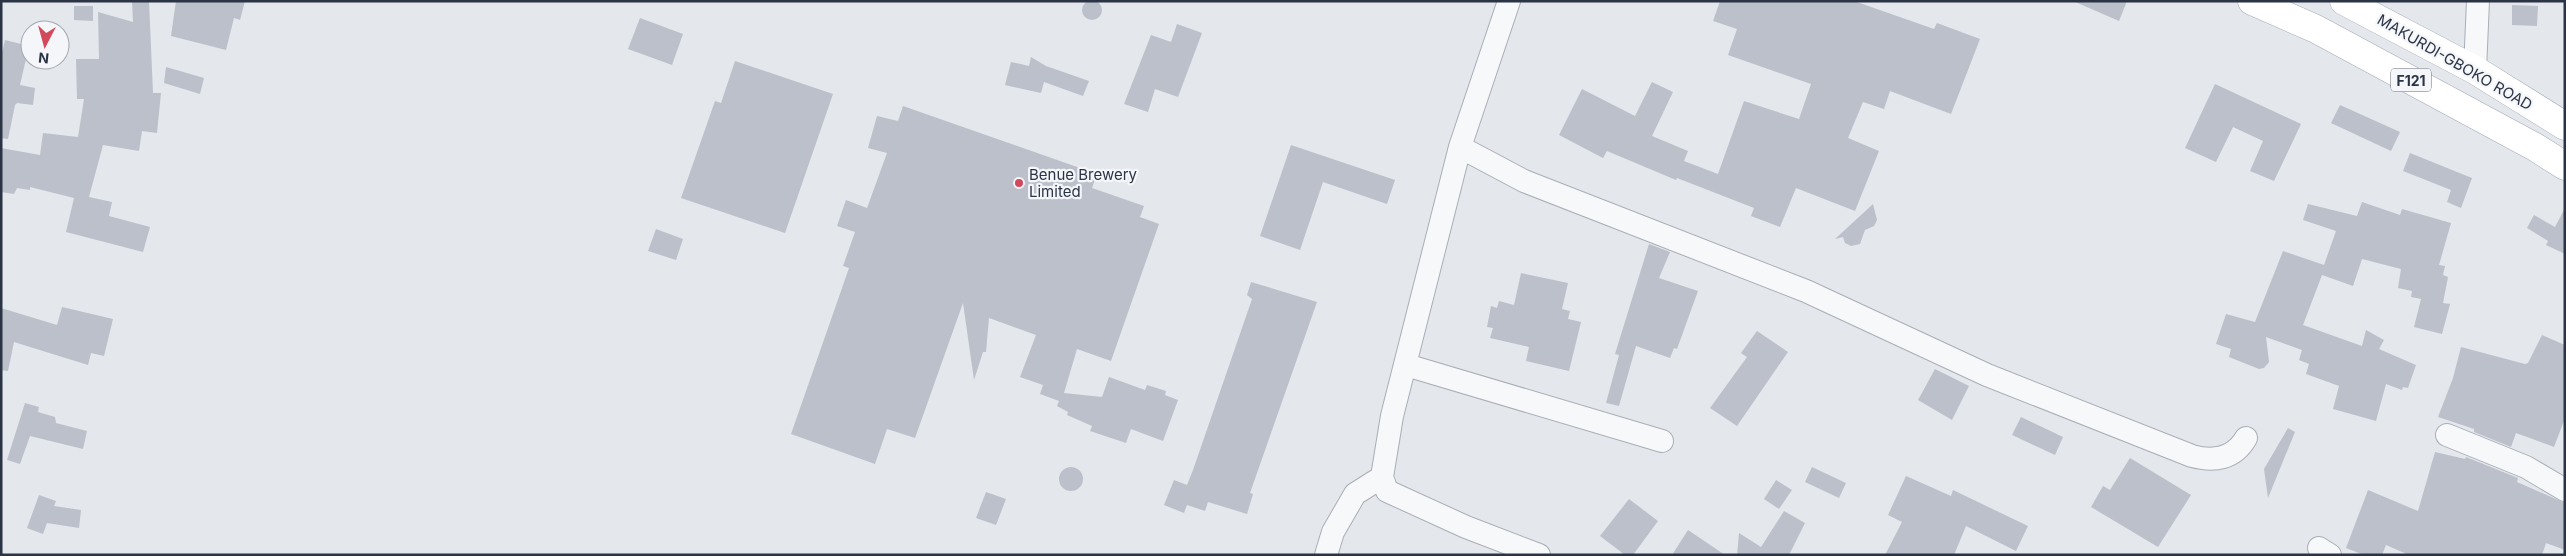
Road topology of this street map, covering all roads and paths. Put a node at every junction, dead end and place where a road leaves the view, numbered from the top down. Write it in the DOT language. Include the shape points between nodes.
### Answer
graph roads {
  1 [pos="1509,1"];
  2 [pos="2252,1"];
  3 [pos="2344,1"];
  4 [pos="2478,1"];
  5 [pos="2475,70"];
  6 [pos="2565,126"];
  7 [pos="1460,147"];
  8 [pos="2565,166"];
  9 [pos="1406,365"];
  10 [pos="2447,435"];
  11 [pos="2246,438"];
  12 [pos="1662,441"];
  13 [pos="1382,477"];
  14 [pos="2565,490"];
  15 [pos="1326,555"];
  16 [pos="1539,555"];
  1 -- 7 [label="street"];
  2 -- 8 [label="main road, F121" via="2316,29"];
  3 -- 5 [label="main road, MAKURDI-GBOKO ROAD / F121"];
  4 -- 5 [label="street"];
  5 -- 6 [label="main road, MAKURDI-GBOKO ROAD / F121"];
  7 -- 9 [label="street"];
  7 -- 11 [label="street" via="1524,181 1806,291 1987,375 2192,456 2210,461 2226,457"];
  9 -- 12 [label="street"];
  9 -- 13 [label="street" via="1392,416"];
  10 -- 14 [label="street" via="2526,467"];
  13 -- 15 [label="street" via="1356,494 1333,532"];
  13 -- 16 [label="street" via="1387,491 1466,527"];
}
